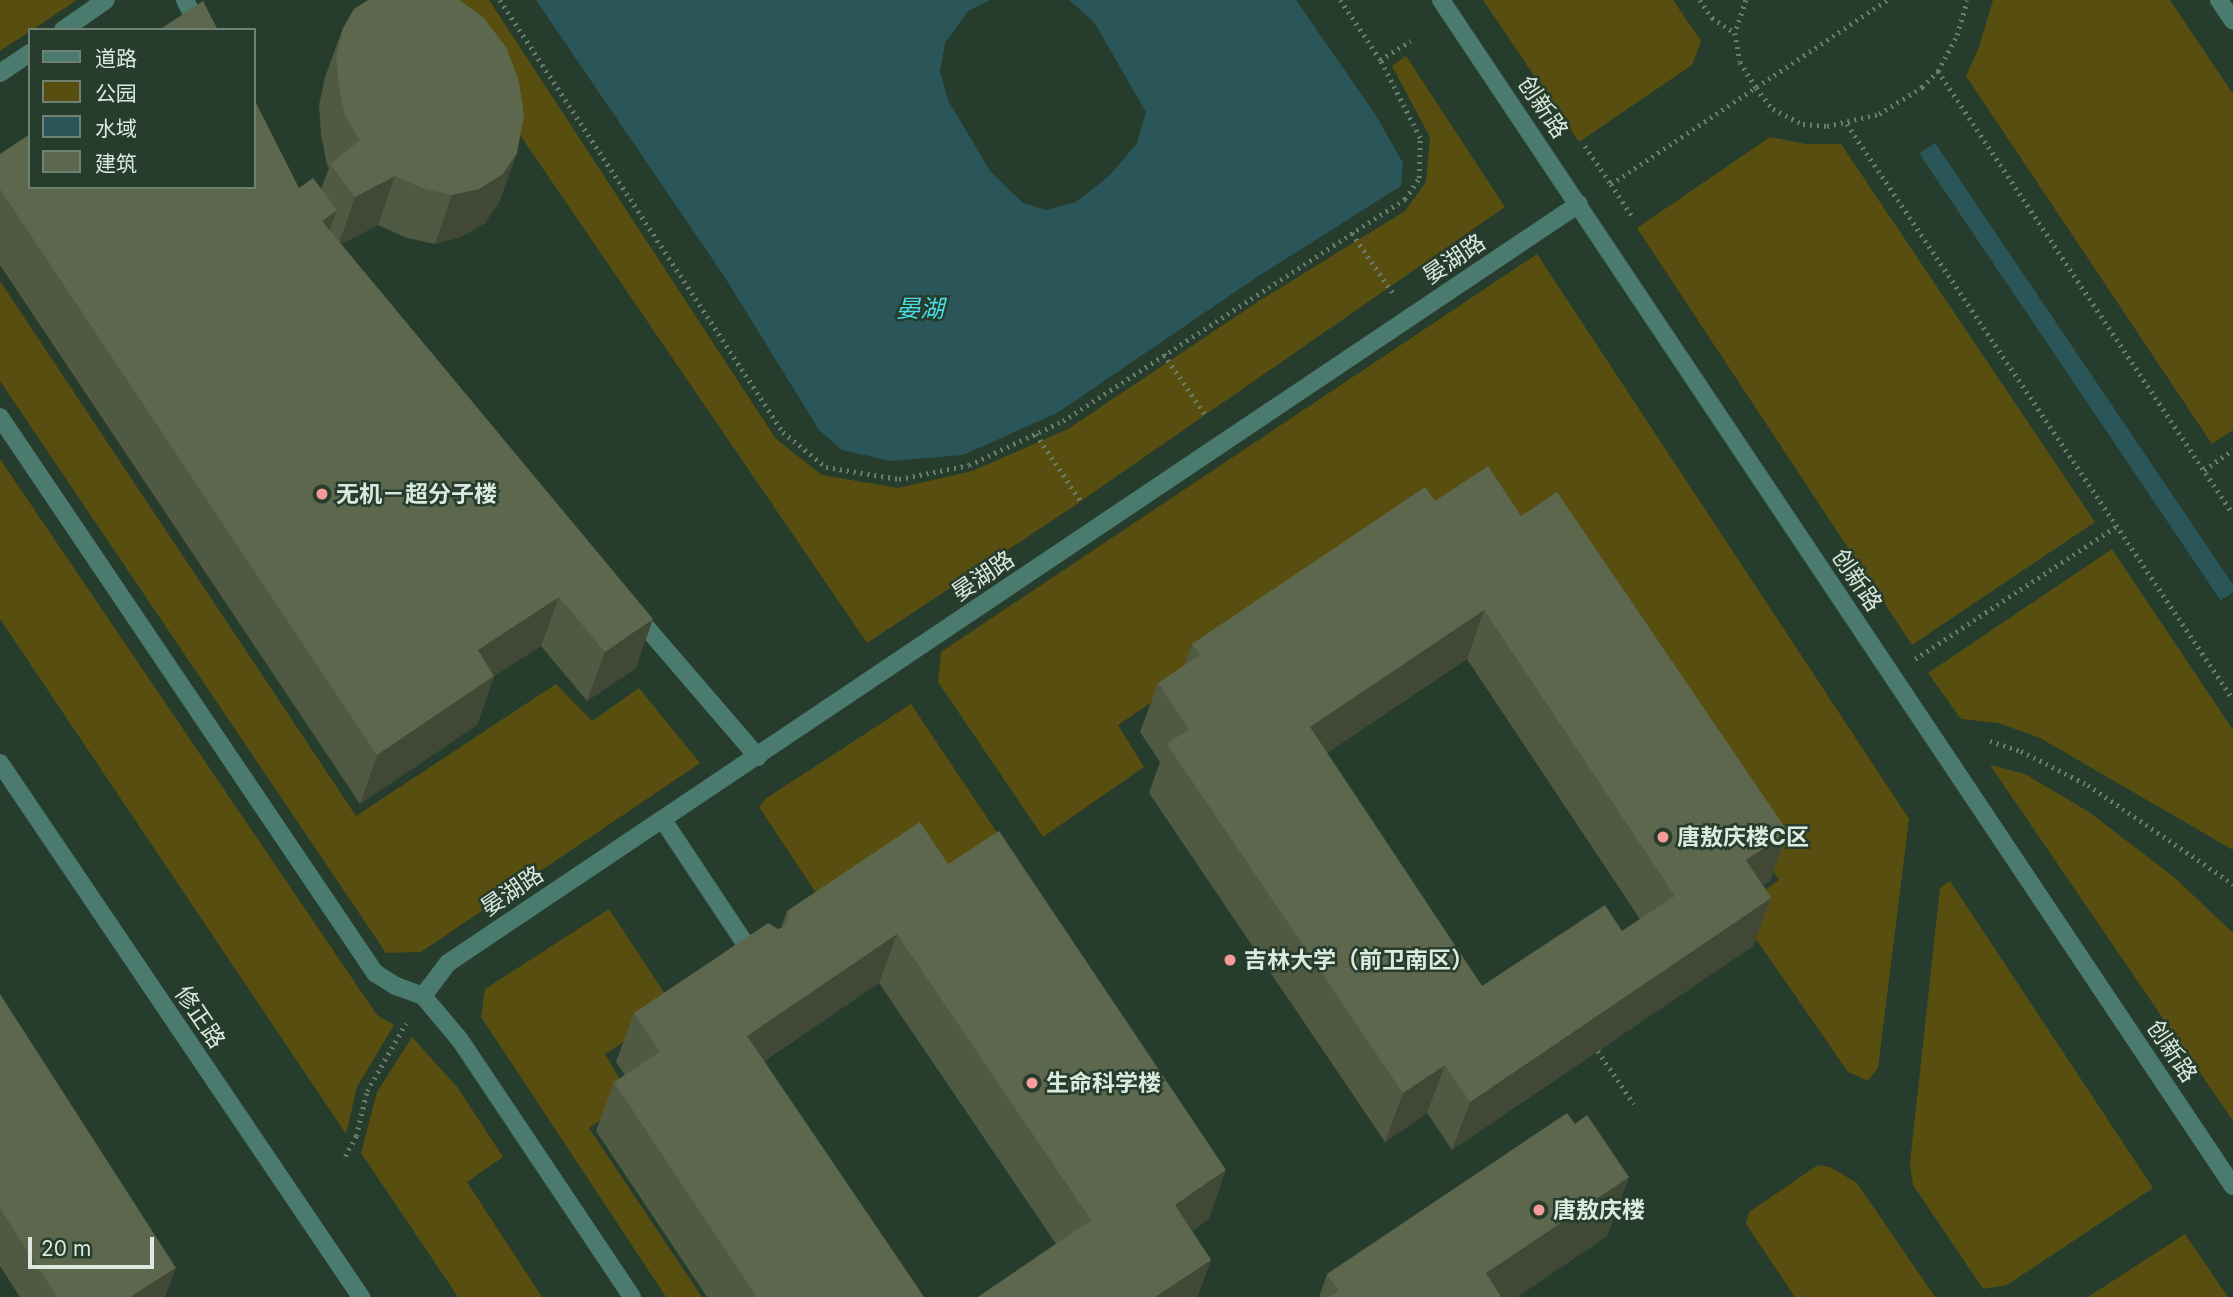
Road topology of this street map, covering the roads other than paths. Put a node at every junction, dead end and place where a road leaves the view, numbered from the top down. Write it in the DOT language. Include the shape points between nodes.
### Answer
graph roads {
  1 [pos="106,0"];
  2 [pos="185,0"];
  3 [pos="1441,0"];
  4 [pos="2219,0"];
  5 [pos="2233,21"];
  6 [pos="66,28"];
  7 [pos="200,28"];
  8 [pos="28,53"];
  9 [pos="0,73"];
  10 [pos="1579,204"];
  11 [pos="0,417"];
  12 [pos="619,595"];
  13 [pos="758,757"];
  14 [pos="0,763"];
  15 [pos="663,820"];
  16 [pos="760,966"];
  17 [pos="423,996"];
  18 [pos="2233,1186"];
  19 [pos="360,1297"];
  20 [pos="632,1297"];
  1 -- 6 [label="street"];
  2 -- 7 [label="street"];
  3 -- 10 [label="street, 创新路"];
  4 -- 5 [label="street"];
  8 -- 9 [label="street"];
  10 -- 13 [label="street, 晏湖路"];
  10 -- 18 [label="street, 创新路"];
  11 -- 17 [label="street" via="375,973"];
  12 -- 13 [label="street"];
  13 -- 15 [label="street, 晏湖路"];
  14 -- 19 [label="street, 修正路"];
  15 -- 16 [label="street"];
  15 -- 17 [label="street, 晏湖路" via="448,963"];
  17 -- 20 [label="street" via="460,1040"];
}
